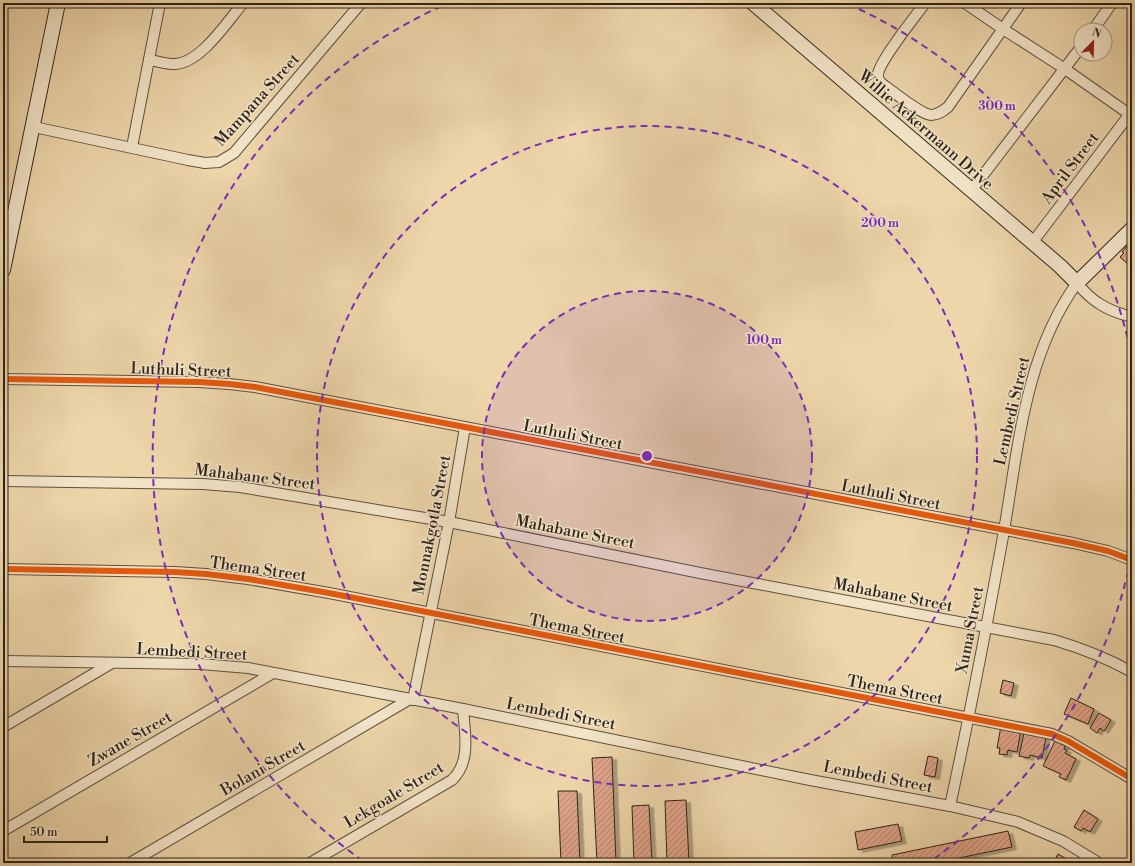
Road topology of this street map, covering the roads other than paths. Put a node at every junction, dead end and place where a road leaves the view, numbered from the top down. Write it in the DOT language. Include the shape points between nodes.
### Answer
graph roads {
  1 [pos="58,3"];
  2 [pos="160,3"];
  3 [pos="243,3"];
  4 [pos="361,3"];
  5 [pos="753,3"];
  6 [pos="925,3"];
  7 [pos="965,3"];
  8 [pos="1021,3"];
  9 [pos="1112,3"];
  10 [pos="1099,22"];
  11 [pos="1002,29"];
  12 [pos="1073,58"];
  13 [pos="149,60"];
  14 [pos="1065,69"];
  15 [pos="1131,114"];
  16 [pos="34,127"];
  17 [pos="132,148"];
  18 [pos="972,191"];
  19 [pos="1132,229"];
  20 [pos="6,240"];
  21 [pos="1032,243"];
  22 [pos="3,270"];
  23 [pos="1077,283"];
  24 [pos="1132,317"];
  25 [pos="3,379"];
  26 [pos="465,427"];
  27 [pos="3,481"];
  28 [pos="449,522"];
  29 [pos="1004,530"];
  30 [pos="1132,560"];
  31 [pos="3,569"];
  32 [pos="430,614"];
  33 [pos="986,628"];
  34 [pos="3,661"];
  35 [pos="112,663"];
  36 [pos="1132,672"];
  37 [pos="273,673"];
  38 [pos="412,700"];
  39 [pos="464,710"];
  40 [pos="969,718"];
  41 [pos="3,727"];
  42 [pos="1132,779"];
  43 [pos="950,806"];
  44 [pos="3,832"];
  45 [pos="130,863"];
  46 [pos="310,863"];
  47 [pos="1099,863"];
  1 -- 16 [label="street"];
  2 -- 13 [label="street"];
  3 -- 13 [label="street" via="195,56 174,64"];
  4 -- 17 [label="street, Mampana Street" via="234,153 219,162 205,163"];
  5 -- 18 [label="street, Willie Ackermann Drive"];
  6 -- 11 [label="street" via="885,59 877,77 881,83 927,114 942,112 948,107"];
  7 -- 11 [label="street"];
  8 -- 11 [label="street"];
  9 -- 10 [label="street"];
  11 -- 14 [label="street"];
  12 -- 14 [label="street"];
  13 -- 17 [label="street"];
  14 -- 15 [label="street"];
  14 -- 18 [label="street"];
  15 -- 21 [label="street, April Street"];
  16 -- 17 [label="street, Mampana Street"];
  16 -- 20 [label="street"];
  18 -- 21 [label="street, Willie Ackermann Drive"];
  19 -- 23 [label="street"];
  20 -- 22 [label="street"];
  21 -- 23 [label="street, Willie Ackermann Drive"];
  23 -- 24 [label="street" via="1096,302"];
  23 -- 29 [label="street, Lembedi Street" via="1068,295 1048,335 1029,390"];
  25 -- 26 [label="street, Luthuli Street" via="229,384"];
  26 -- 28 [label="street, Monnakgotla Street"];
  26 -- 29 [label="street, Luthuli Street"];
  27 -- 28 [label="street, Mahabane Street" via="202,484 240,487"];
  28 -- 32 [label="street, Monnakgotla Street"];
  28 -- 33 [label="street, Mahabane Street"];
  29 -- 30 [label="street, Luthuli Street" via="1074,543"];
  29 -- 33 [label="street, Xuma Street"];
  31 -- 32 [label="street, Thema Street" via="206,574 329,593"];
  32 -- 38 [label="street, Monnakgotla Street"];
  32 -- 40 [label="street, Thema Street"];
  33 -- 36 [label="street, Mahabane Street" via="1075,646"];
  33 -- 40 [label="street, Xuma Street"];
  34 -- 35 [label="street, Lembedi Street"];
  35 -- 37 [label="street, Lembedi Street" via="201,664"];
  35 -- 41 [label="street"];
  37 -- 38 [label="street, Lembedi Street"];
  37 -- 44 [label="street, Zwane Street"];
  38 -- 39 [label="street, Lembedi Street"];
  38 -- 45 [label="street, Bolani Street"];
  39 -- 43 [label="street, Lembedi Street"];
  39 -- 46 [label="street, Lekgoale Street" via="464,759 458,774 452,780"];
  40 -- 42 [label="street, Thema Street" via="1052,734 1068,740"];
  40 -- 43 [label="street, Xuma Street"];
  43 -- 47 [label="street, Lembedi Street" via="1018,822 1063,841"];
}
